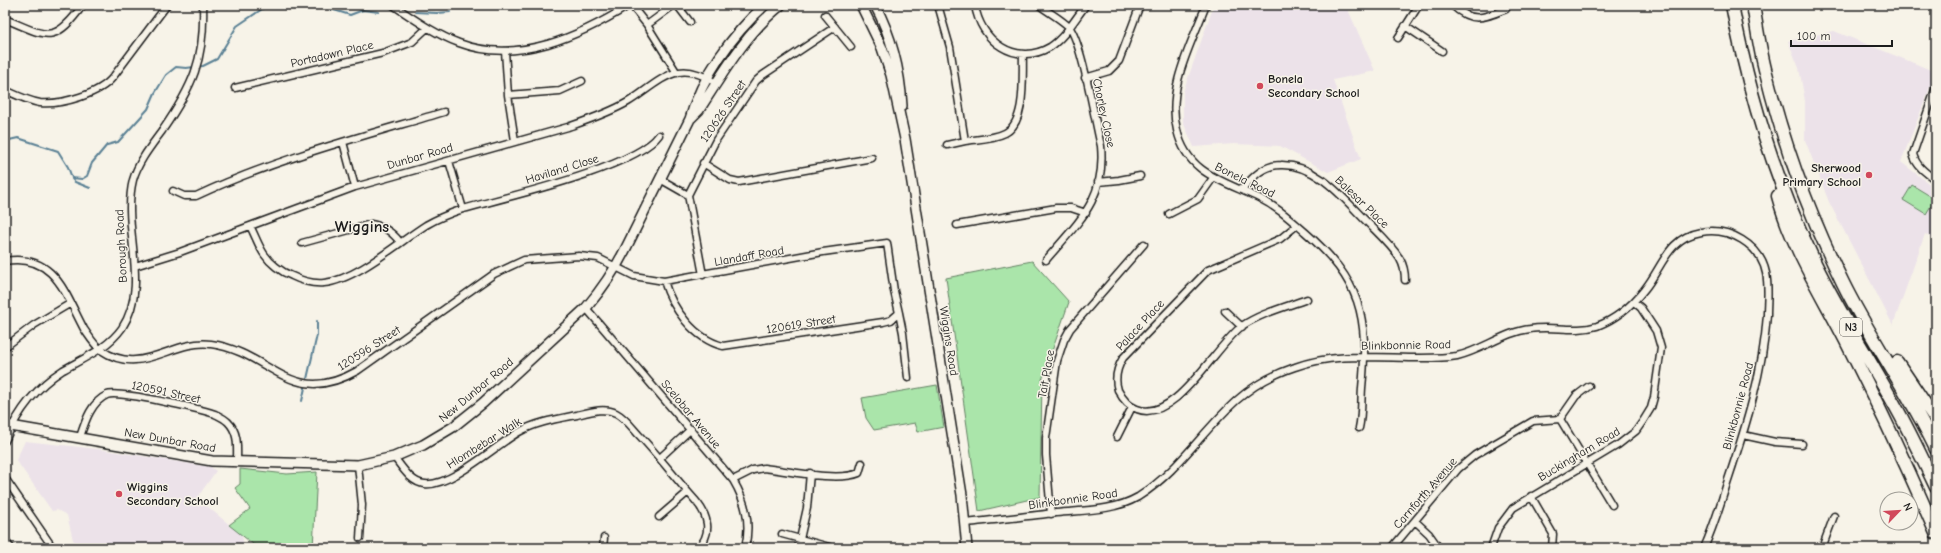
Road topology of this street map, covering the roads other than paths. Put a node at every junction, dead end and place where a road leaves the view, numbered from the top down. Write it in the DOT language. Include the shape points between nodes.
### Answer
graph roads {
  1 [pos="83,5"];
  2 [pos="167,5"];
  3 [pos="203,5"];
  4 [pos="393,5"];
  5 [pos="631,5"];
  6 [pos="676,5"];
  7 [pos="765,5"];
  8 [pos="781,5"];
  9 [pos="857,5"];
  10 [pos="861,5"];
  11 [pos="875,5"];
  12 [pos="938,5"];
  13 [pos="975,5"];
  14 [pos="1039,5"];
  15 [pos="1086,5"];
  16 [pos="1140,5"];
  17 [pos="1206,5"];
  18 [pos="1419,5"];
  19 [pos="1452,5"];
  20 [pos="1732,5"];
  21 [pos="1753,5"];
  22 [pos="1506,9"];
  23 [pos="825,15"];
  24 [pos="5,19"];
  25 [pos="868,19"];
  26 [pos="690,22"];
  27 [pos="647,25"];
  28 [pos="1405,26"];
  29 [pos="835,27"];
  30 [pos="1069,27"];
  31 [pos="427,28"];
  32 [pos="1398,38"];
  33 [pos="851,47"];
  34 [pos="505,51"];
  35 [pos="1442,51"];
  36 [pos="1023,54"];
  37 [pos="677,73"];
  38 [pos="707,78"];
  39 [pos="1085,78"];
  40 [pos="582,82"];
  41 [pos="716,83"];
  42 [pos="1936,87"];
  43 [pos="235,88"];
  44 [pos="5,90"];
  45 [pos="508,95"];
  46 [pos="444,112"];
  47 [pos="690,119"];
  48 [pos="660,135"];
  49 [pos="905,139"];
  50 [pos="515,141"];
  51 [pos="965,141"];
  52 [pos="343,142"];
  53 [pos="947,145"];
  54 [pos="872,158"];
  55 [pos="448,161"];
  56 [pos="703,163"];
  57 [pos="1772,164"];
  58 [pos="1140,176"];
  59 [pos="1213,178"];
  60 [pos="660,179"];
  61 [pos="1936,180"];
  62 [pos="1098,182"];
  63 [pos="355,186"];
  64 [pos="1241,190"];
  65 [pos="173,191"];
  66 [pos="688,195"];
  67 [pos="463,209"];
  68 [pos="1086,213"];
  69 [pos="1169,214"];
  70 [pos="957,225"];
  71 [pos="1297,225"];
  72 [pos="250,226"];
  73 [pos="400,242"];
  74 [pos="302,243"];
  75 [pos="1144,244"];
  76 [pos="1046,260"];
  77 [pos="5,261"];
  78 [pos="135,266"];
  79 [pos="616,268"];
  80 [pos="703,275"];
  81 [pos="1405,280"];
  82 [pos="664,281"];
  83 [pos="1307,299"];
  84 [pos="1634,302"];
  85 [pos="71,304"];
  86 [pos="586,308"];
  87 [pos="1225,311"];
  88 [pos="899,313"];
  89 [pos="1863,319"];
  90 [pos="1242,327"];
  91 [pos="5,347"];
  92 [pos="99,349"];
  93 [pos="1364,357"];
  94 [pos="908,378"];
  95 [pos="1590,386"];
  96 [pos="1132,407"];
  97 [pos="1560,419"];
  98 [pos="1936,420"];
  99 [pos="8,426"];
  100 [pos="1359,428"];
  101 [pos="691,429"];
  102 [pos="1743,435"];
  103 [pos="80,437"];
  104 [pos="1117,437"];
  105 [pos="5,440"];
  106 [pos="1802,444"];
  107 [pos="1936,449"];
  108 [pos="394,457"];
  109 [pos="660,458"];
  110 [pos="237,462"];
  111 [pos="1587,462"];
  112 [pos="862,463"];
  113 [pos="358,465"];
  114 [pos="810,473"];
  115 [pos="5,478"];
  116 [pos="733,480"];
  117 [pos="1936,487"];
  118 [pos="688,492"];
  119 [pos="1531,496"];
  120 [pos="1612,505"];
  121 [pos="1051,514"];
  122 [pos="1834,516"];
  123 [pos="659,517"];
  124 [pos="1415,521"];
  125 [pos="966,523"];
  126 [pos="1936,533"];
  127 [pos="782,534"];
  128 [pos="360,538"];
  129 [pos="604,538"];
  130 [pos="5,540"];
  131 [pos="800,540"];
  132 [pos="11,548"];
  133 [pos="53,548"];
  134 [pos="602,548"];
  135 [pos="698,548"];
  136 [pos="745,548"];
  137 [pos="798,548"];
  138 [pos="833,548"];
  139 [pos="967,548"];
  140 [pos="1392,548"];
  141 [pos="1439,548"];
  142 [pos="1491,548"];
  143 [pos="1552,548"];
  144 [pos="1704,548"];
  145 [pos="1822,548"];
  1 -- 24 [label="street" via="71,22 58,32 45,34"];
  2 -- 44 [label="street" via="103,87 65,101 47,103 36,102"];
  3 -- 78 [label="street, Borough Road" via="203,35 192,81 179,106 143,159 134,178 129,210"];
  4 -- 31 [label="street"];
  5 -- 27 [label="street"];
  5 -- 34 [label="street" via="564,40 534,48"];
  6 -- 26 [label="street"];
  6 -- 27 [label="street"];
  7 -- 38 [label="street" via="723,52"];
  8 -- 41 [label="street" via="755,29"];
  9 -- 25 [label="street"];
  10 -- 25 [label="street, Wiggins Road"];
  11 -- 49 [label="street, Wiggins Road" via="896,60"];
  12 -- 51 [label="street" via="950,47"];
  13 -- 36 [label="street" via="980,25 988,36 1010,51"];
  14 -- 30 [label="street"];
  15 -- 30 [label="street"];
  16 -- 39 [label="street" via="1119,61 1109,71"];
  17 -- 59 [label="street, Bonela Road" via="1178,82 1174,106 1176,130 1180,140 1193,161"];
  18 -- 28 [label="street"];
  19 -- 22 [label="street" via="1462,14 1475,18 1486,17"];
  20 -- 57 [label="highway, N3" via="1752,101"];
  21 -- 89 [label="highway, N3" via="1765,72 1788,152 1824,241"];
  23 -- 29 [label="street"];
  25 -- 49 [label="street, Wiggins Road" via="891,75"];
  27 -- 37 [label="street"];
  28 -- 32 [label="street"];
  28 -- 35 [label="street"];
  29 -- 33 [label="street"];
  29 -- 56 [label="street, 120626 Street" via="756,81 730,117"];
  30 -- 36 [label="street" via="1049,47"];
  30 -- 39 [label="street, Chorley Close"];
  31 -- 34 [label="street" via="472,47"];
  31 -- 43 [label="street, Portadown Place" via="412,42 383,53"];
  34 -- 45 [label="street"];
  36 -- 51 [label="street" via="1021,106 1017,122 1006,133"];
  37 -- 38 [label="street" via="689,72"];
  37 -- 50 [label="street, Dunbar Road" via="596,117"];
  38 -- 41 [label="street"];
  38 -- 47 [label="street, New Dunbar Road"];
  39 -- 62 [label="street, Chorley Close" via="1101,146 1102,168"];
  40 -- 45 [label="street" via="560,91"];
  41 -- 47 [label="street, New Dunbar Road" via="699,110"];
  42 -- 61 [label="street" via="1913,154 1922,170"];
  45 -- 50 [label="street"];
  46 -- 52 [label="street"];
  47 -- 60 [label="street, New Dunbar Road"];
  48 -- 67 [label="street, Haviland Close" via="649,147 601,169"];
  49 -- 125 [label="street, Wiggins Road"];
  50 -- 55 [label="street, Dunbar Road"];
  51 -- 53 [label="street"];
  52 -- 63 [label="street"];
  52 -- 65 [label="street" via="268,166 196,196 184,196"];
  54 -- 56 [label="street" via="739,182 730,180"];
  55 -- 63 [label="street, Dunbar Road"];
  55 -- 67 [label="street"];
  56 -- 66 [label="street, 120626 Street"];
  57 -- 117 [label="highway, N3" via="1815,264 1906,425"];
  57 -- 126 [label="highway" via="1786,222 1813,280 1878,403"];
  58 -- 62 [label="street"];
  59 -- 64 [label="street, Bonela Road"];
  59 -- 69 [label="street" via="1198,199"];
  60 -- 66 [label="street"];
  60 -- 79 [label="street, New Dunbar Road"];
  62 -- 68 [label="street, Chorley Close" via="1093,202"];
  63 -- 72 [label="street, Dunbar Road"];
  64 -- 71 [label="street, Bonela Road" via="1275,207"];
  64 -- 81 [label="street, Balesar Place" via="1262,170 1279,165 1297,168 1317,176 1335,190 1394,249 1404,267"];
  66 -- 80 [label="street"];
  67 -- 73 [label="street, Haviland Close" via="428,223"];
  68 -- 70 [label="street" via="1071,208 1056,208"];
  68 -- 76 [label="street, Chorley Close"];
  71 -- 93 [label="street, Bonela Road" via="1331,257 1353,288 1364,330"];
  71 -- 96 [label="street, Palace Place" via="1280,239 1208,270 1128,352 1118,368 1116,381 1123,398"];
  72 -- 73 [label="street, Haviland Close" via="264,254 274,265 302,281 313,283 337,280"];
  72 -- 78 [label="street, Dunbar Road"];
  73 -- 74 [label="street" via="389,230 371,224"];
  75 -- 121 [label="street, Tait Place" via="1070,329 1064,340 1057,361 1046,438"];
  77 -- 85 [label="street" via="24,260 47,270 60,281"];
  78 -- 92 [label="street, Borough Road" via="134,299 126,320 112,340"];
  79 -- 82 [label="street, Llandaff Road" via="634,276"];
  79 -- 86 [label="street, New Dunbar Road"];
  79 -- 92 [label="street, 120596 Street" via="598,258 579,256 534,258 512,264 488,278 357,371 321,385 298,382 236,352 210,344 188,346 137,361 120,359"];
  80 -- 82 [label="street, Llandaff Road"];
  80 -- 88 [label="street, Llandaff Road" via="887,242"];
  82 -- 88 [label="street, 120619 Street" via="675,306 698,333 707,340 723,346 883,322 891,320"];
  83 -- 90 [label="street"];
  84 -- 93 [label="street, Blinkbonnie Road" via="1613,318 1597,325 1585,328 1529,329 1498,338 1456,356"];
  84 -- 102 [label="street, Blinkbonnie Road" via="1646,288 1670,249 1690,235 1717,231 1732,233 1755,251 1766,273 1766,326 1760,374"];
  84 -- 111 [label="street, Buckingham Road" via="1641,308 1660,341 1651,408 1636,431 1618,445"];
  85 -- 91 [label="street" via="34,324"];
  85 -- 92 [label="street" via="86,332"];
  86 -- 101 [label="street, Scelobar Avenue"];
  86 -- 108 [label="street, New Dunbar Road" via="469,415 436,438"];
  87 -- 90 [label="street"];
  88 -- 94 [label="street"];
  89 -- 98 [label="highway" via="1900,366"];
  89 -- 107 [label="highway, N3" via="1901,382"];
  90 -- 96 [label="street" via="1169,404 1152,411 1141,411"];
  92 -- 99 [label="street, Borough Road" via="62,370 39,387"];
  93 -- 100 [label="street, Bonela Road"];
  93 -- 121 [label="street, Blinkbonnie Road" via="1330,358 1312,362 1264,381 1236,401 1166,476 1132,500 1104,508"];
  95 -- 97 [label="street" via="1576,396"];
  96 -- 104 [label="street"];
  97 -- 111 [label="street"];
  97 -- 124 [label="street, Carnforth Avenue" via="1533,422 1475,455 1458,469"];
  99 -- 103 [label="street, New Dunbar Road"];
  99 -- 105 [label="street, Borough Road"];
  101 -- 109 [label="street"];
  101 -- 116 [label="street, Scelobar Avenue"];
  102 -- 106 [label="street" via="1775,442"];
  102 -- 144 [label="street, Blinkbonnie Road"];
  103 -- 110 [label="street, New Dunbar Road" via="180,456"];
  103 -- 110 [label="street, 120591 Street" via="97,403 108,394 123,394 222,417 236,436"];
  108 -- 109 [label="street, Hlombebar Walk" via="414,479 424,484 435,484 449,478 518,432 548,421 604,410 622,417"];
  108 -- 113 [label="street, New Dunbar Road"];
  109 -- 118 [label="street, Hlombebar Walk"];
  110 -- 113 [label="street, New Dunbar Road"];
  111 -- 119 [label="street, Buckingham Road"];
  111 -- 120 [label="street"];
  112 -- 114 [label="street" via="859,473 850,477"];
  113 -- 128 [label="street" via="362,505"];
  114 -- 116 [label="street" via="764,468 753,470"];
  114 -- 131 [label="street" via="807,508"];
  115 -- 133 [label="street"];
  116 -- 136 [label="street, Scelobar Avenue" via="741,493 748,517"];
  118 -- 123 [label="street"];
  118 -- 135 [label="street, Hlombebar Walk" via="700,506 708,527 705,540"];
  119 -- 142 [label="street, Buckingham Road" via="1513,508 1504,519"];
  119 -- 143 [label="street" via="1552,534"];
  121 -- 125 [label="street, Blinkbonnie Road"];
  122 -- 145 [label="street"];
  124 -- 140 [label="street, Carnforth Avenue"];
  124 -- 141 [label="street"];
  125 -- 139 [label="street, Wiggins Road"];
  127 -- 131 [label="street"];
  129 -- 134 [label="street"];
  130 -- 132 [label="street"];
  131 -- 137 [label="street"];
  131 -- 138 [label="street"];
}
